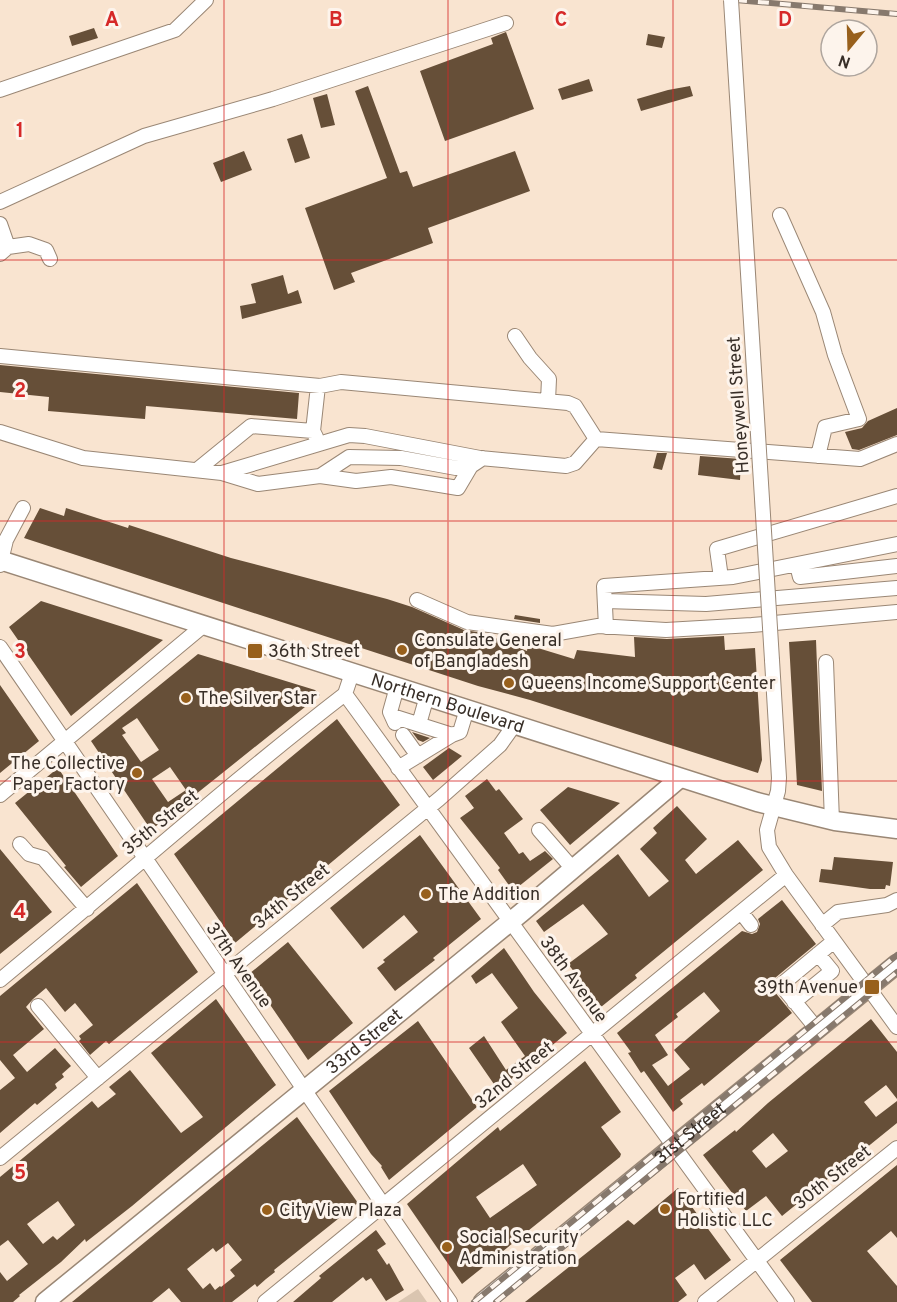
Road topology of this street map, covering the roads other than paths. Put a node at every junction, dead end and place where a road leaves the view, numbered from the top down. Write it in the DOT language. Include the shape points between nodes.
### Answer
graph roads {
  1 [pos="206,0"];
  2 [pos="731,0"];
  3 [pos="506,23"];
  4 [pos="0,90"];
  5 [pos="0,202"];
  6 [pos="780,215"];
  7 [pos="0,224"];
  8 [pos="4,250"];
  9 [pos="50,260"];
  10 [pos="515,336"];
  11 [pos="0,356"];
  12 [pos="318,386"];
  13 [pos="548,401"];
  14 [pos="313,431"];
  15 [pos="0,432"];
  16 [pos="596,439"];
  17 [pos="319,444"];
  18 [pos="897,444"];
  19 [pos="818,456"];
  20 [pos="483,458"];
  21 [pos="471,466"];
  22 [pos="197,470"];
  23 [pos="222,473"];
  24 [pos="320,476"];
  25 [pos="897,496"];
  26 [pos="23,508"];
  27 [pos="897,544"];
  28 [pos="0,562"];
  29 [pos="797,565"];
  30 [pos="897,566"];
  31 [pos="721,578"];
  32 [pos="897,588"];
  33 [pos="417,600"];
  34 [pos="605,601"];
  35 [pos="897,612"];
  36 [pos="204,625"];
  37 [pos="606,627"];
  38 [pos="0,647"];
  39 [pos="826,662"];
  40 [pos="352,673"];
  41 [pos="397,687"];
  42 [pos="345,694"];
  43 [pos="427,696"];
  44 [pos="467,709"];
  45 [pos="419,724"];
  46 [pos="515,724"];
  47 [pos="397,725"];
  48 [pos="452,735"];
  49 [pos="64,742"];
  50 [pos="418,756"];
  51 [pos="398,768"];
  52 [pos="680,778"];
  53 [pos="0,795"];
  54 [pos="774,807"];
  55 [pos="428,808"];
  56 [pos="832,821"];
  57 [pos="897,829"];
  58 [pos="538,830"];
  59 [pos="20,844"];
  60 [pos="144,858"];
  61 [pos="573,869"];
  62 [pos="786,875"];
  63 [pos="897,900"];
  64 [pos="87,909"];
  65 [pos="741,912"];
  66 [pos="510,922"];
  67 [pos="751,925"];
  68 [pos="822,925"];
  69 [pos="834,941"];
  70 [pos="818,954"];
  71 [pos="897,964"];
  72 [pos="224,974"];
  73 [pos="0,980"];
  74 [pos="868,987"];
  75 [pos="794,1002"];
  76 [pos="38,1006"];
  77 [pos="897,1027"];
  78 [pos="817,1029"];
  79 [pos="592,1034"];
  80 [pos="98,1078"];
  81 [pos="304,1090"];
  82 [pos="673,1146"];
  83 [pos="897,1148"];
  84 [pos="0,1158"];
  85 [pos="383,1205"];
  86 [pos="756,1260"];
  87 [pos="45,1302"];
  88 [pos="265,1302"];
  89 [pos="450,1302"];
  90 [pos="483,1302"];
  91 [pos="705,1302"];
  92 [pos="787,1302"];
  1 -- 4 [label="street" via="175,30"];
  2 -- 54 [label="street, Honeywell Street, bridge" via="779,771"];
  3 -- 5 [label="street" via="273,99 144,136"];
  6 -- 19 [label="street" via="823,312 859,419 825,427"];
  7 -- 8 [label="street"];
  8 -- 9 [label="street" via="29,244 46,250"];
  10 -- 13 [label="street" via="549,379"];
  11 -- 12 [label="street"];
  12 -- 13 [label="street" via="341,382"];
  12 -- 14 [label="street"];
  13 -- 16 [label="street" via="575,406"];
  14 -- 17 [label="street"];
  14 -- 22 [label="street" via="251,426"];
  15 -- 22 [label="street" via="83,458"];
  16 -- 19 [label="street"];
  16 -- 20 [label="street" via="576,463 568,466"];
  17 -- 20 [label="street" via="349,435 365,436"];
  17 -- 23 [label="street"];
  18 -- 19 [label="street" via="860,459"];
  20 -- 21 [label="street"];
  21 -- 24 [label="street" via="456,468 401,458 349,457"];
  21 -- 24 [label="street" via="458,488 391,477 356,481"];
  22 -- 23 [label="street"];
  23 -- 24 [label="street" via="258,484"];
  25 -- 31 [label="street" via="717,549"];
  26 -- 28 [label="street" via="6,540"];
  27 -- 29 [label="street"];
  28 -- 36 [label="main road, Northern Boulevard"];
  29 -- 30 [label="street" via="800,577"];
  29 -- 31 [label="street"];
  31 -- 34 [label="street" via="604,586"];
  32 -- 34 [label="street" via="706,604"];
  33 -- 37 [label="street" via="460,620 534,633 561,634"];
  34 -- 37 [label="street"];
  35 -- 37 [label="street" via="666,630"];
  36 -- 40 [label="main road, Northern Boulevard"];
  36 -- 49 [label="street"];
  38 -- 49 [label="street, 37th Avenue"];
  39 -- 56 [label="street"];
  40 -- 41 [label="main road, Northern Boulevard"];
  40 -- 42 [label="street"];
  41 -- 43 [label="main road, Northern Boulevard"];
  41 -- 47 [label="street" via="390,712"];
  42 -- 51 [label="street, 38th Avenue"];
  42 -- 60 [label="street, 35th Street"];
  43 -- 44 [label="main road, Northern Boulevard"];
  43 -- 45 [label="street"];
  44 -- 46 [label="main road, Northern Boulevard"];
  44 -- 48 [label="street" via="460,732"];
  45 -- 47 [label="street"];
  45 -- 48 [label="street"];
  46 -- 52 [label="main road, Northern Boulevard"];
  46 -- 55 [label="street, 34th Street" via="500,745"];
  47 -- 50 [label="street"];
  48 -- 50 [label="street"];
  49 -- 53 [label="street"];
  49 -- 60 [label="street, 37th Avenue"];
  50 -- 51 [label="street"];
  51 -- 55 [label="street, 38th Avenue"];
  52 -- 54 [label="main road, Northern Boulevard"];
  52 -- 61 [label="main road, 33rd Street"];
  54 -- 56 [label="main road, Northern Boulevard"];
  54 -- 62 [label="street" via="767,842"];
  55 -- 66 [label="street, 38th Avenue"];
  55 -- 72 [label="street, 34th Street"];
  56 -- 57 [label="main road, Northern Boulevard"];
  58 -- 61 [label="street"];
  59 -- 64 [label="street" via="29,854 43,858"];
  60 -- 64 [label="street, 35th Street"];
  60 -- 72 [label="street, 37th Avenue"];
  61 -- 66 [label="main road, 33rd Street"];
  62 -- 65 [label="street, 32nd Street"];
  62 -- 68 [label="street"];
  63 -- 68 [label="street" via="837,912"];
  64 -- 73 [label="street, 35th Street"];
  65 -- 67 [label="street"];
  65 -- 79 [label="street, 32nd Street"];
  66 -- 79 [label="street, 38th Avenue"];
  66 -- 81 [label="main road, 33rd Street"];
  68 -- 69 [label="street"];
  69 -- 70 [label="street"];
  69 -- 74 [label="street"];
  70 -- 75 [label="street" via="831,971"];
  70 -- 75 [label="street" via="781,985"];
  71 -- 74 [label="main road, 31st Street"];
  72 -- 80 [label="street, 34th Street"];
  72 -- 81 [label="street, 37th Avenue"];
  74 -- 77 [label="street"];
  74 -- 78 [label="main road, 31st Street"];
  75 -- 78 [label="street"];
  76 -- 80 [label="street"];
  78 -- 82 [label="main road, 31st Street"];
  79 -- 82 [label="street, 38th Avenue"];
  79 -- 85 [label="street, 32nd Street"];
  80 -- 84 [label="street, 34th Street"];
  81 -- 85 [label="street, 37th Avenue"];
  81 -- 87 [label="main road, 33rd Street"];
  82 -- 86 [label="street, 38th Avenue"];
  82 -- 90 [label="main road, 31st Street"];
  83 -- 86 [label="street, 30th Street"];
  85 -- 88 [label="street, 32nd Street"];
  85 -- 89 [label="street, 37th Avenue"];
  86 -- 91 [label="street, 30th Street"];
  86 -- 92 [label="street, 38th Avenue"];
}
